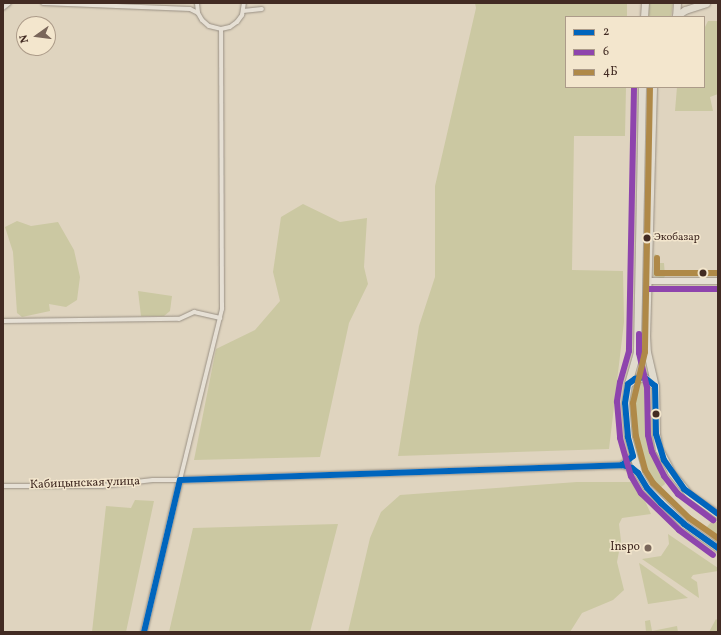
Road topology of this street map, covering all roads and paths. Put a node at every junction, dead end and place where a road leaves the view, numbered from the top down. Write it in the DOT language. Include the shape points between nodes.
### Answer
graph roads {
  1 [pos="4,3"];
  2 [pos="9,3"];
  3 [pos="43,3"];
  4 [pos="197,3"];
  5 [pos="244,3"];
  6 [pos="645,3"];
  7 [pos="677,3"];
  8 [pos="706,3"];
  9 [pos="3,7"];
  10 [pos="262,9"];
  11 [pos="243,11"];
  12 [pos="198,12"];
  13 [pos="644,16"];
  14 [pos="676,16"];
  15 [pos="677,16"];
  16 [pos="221,29"];
  17 [pos="642,88"];
  18 [pos="653,88"];
  19 [pos="638,281"];
  20 [pos="649,281"];
  21 [pos="718,281"];
  22 [pos="220,318"];
  23 [pos="3,321"];
  24 [pos="628,384"];
  25 [pos="655,386"];
  26 [pos="633,456"];
  27 [pos="622,465"];
  28 [pos="638,473"];
  29 [pos="180,480"];
  30 [pos="3,486"];
  31 [pos="718,514"];
  32 [pos="718,548"];
  33 [pos="144,632"];
  1 -- 9 [label="street"];
  2 -- 9 [label="street"];
  3 -- 12 [label="street" via="190,9"];
  4 -- 12 [label="street"];
  5 -- 11 [label="street"];
  6 -- 13 [label="main road"];
  7 -- 14 [label="main road"];
  8 -- 15 [label="main road" via="685,10"];
  10 -- 11 [label="street"];
  11 -- 16 [label="street" via="237,22"];
  12 -- 16 [label="street" via="205,23"];
  16 -- 22 [label="street"];
  17 -- 19 [label="main road"];
  18 -- 20 [label="main road"];
  19 -- 20 [label="main road"];
  19 -- 24 [label="main road" via="637,352"];
  20 -- 21 [label="main road"];
  20 -- 25 [label="main road" via="647,352"];
  22 -- 23 [label="street" via="194,312 179,319"];
  22 -- 29 [label="street"];
  24 -- 25 [label="main road" via="644,377"];
  24 -- 26 [label="main road" via="625,403 628,437"];
  25 -- 31 [label="main road" via="656,434 664,460 684,489"];
  26 -- 27 [label="street"];
  26 -- 28 [label="main road"];
  27 -- 28 [label="street"];
  27 -- 29 [label="street, Кабицынская улица"];
  28 -- 32 [label="main road" via="661,503 684,524"];
  29 -- 30 [label="street, Кабицынская улица" via="153,480 102,486"];
  29 -- 33 [label="street"];
}
